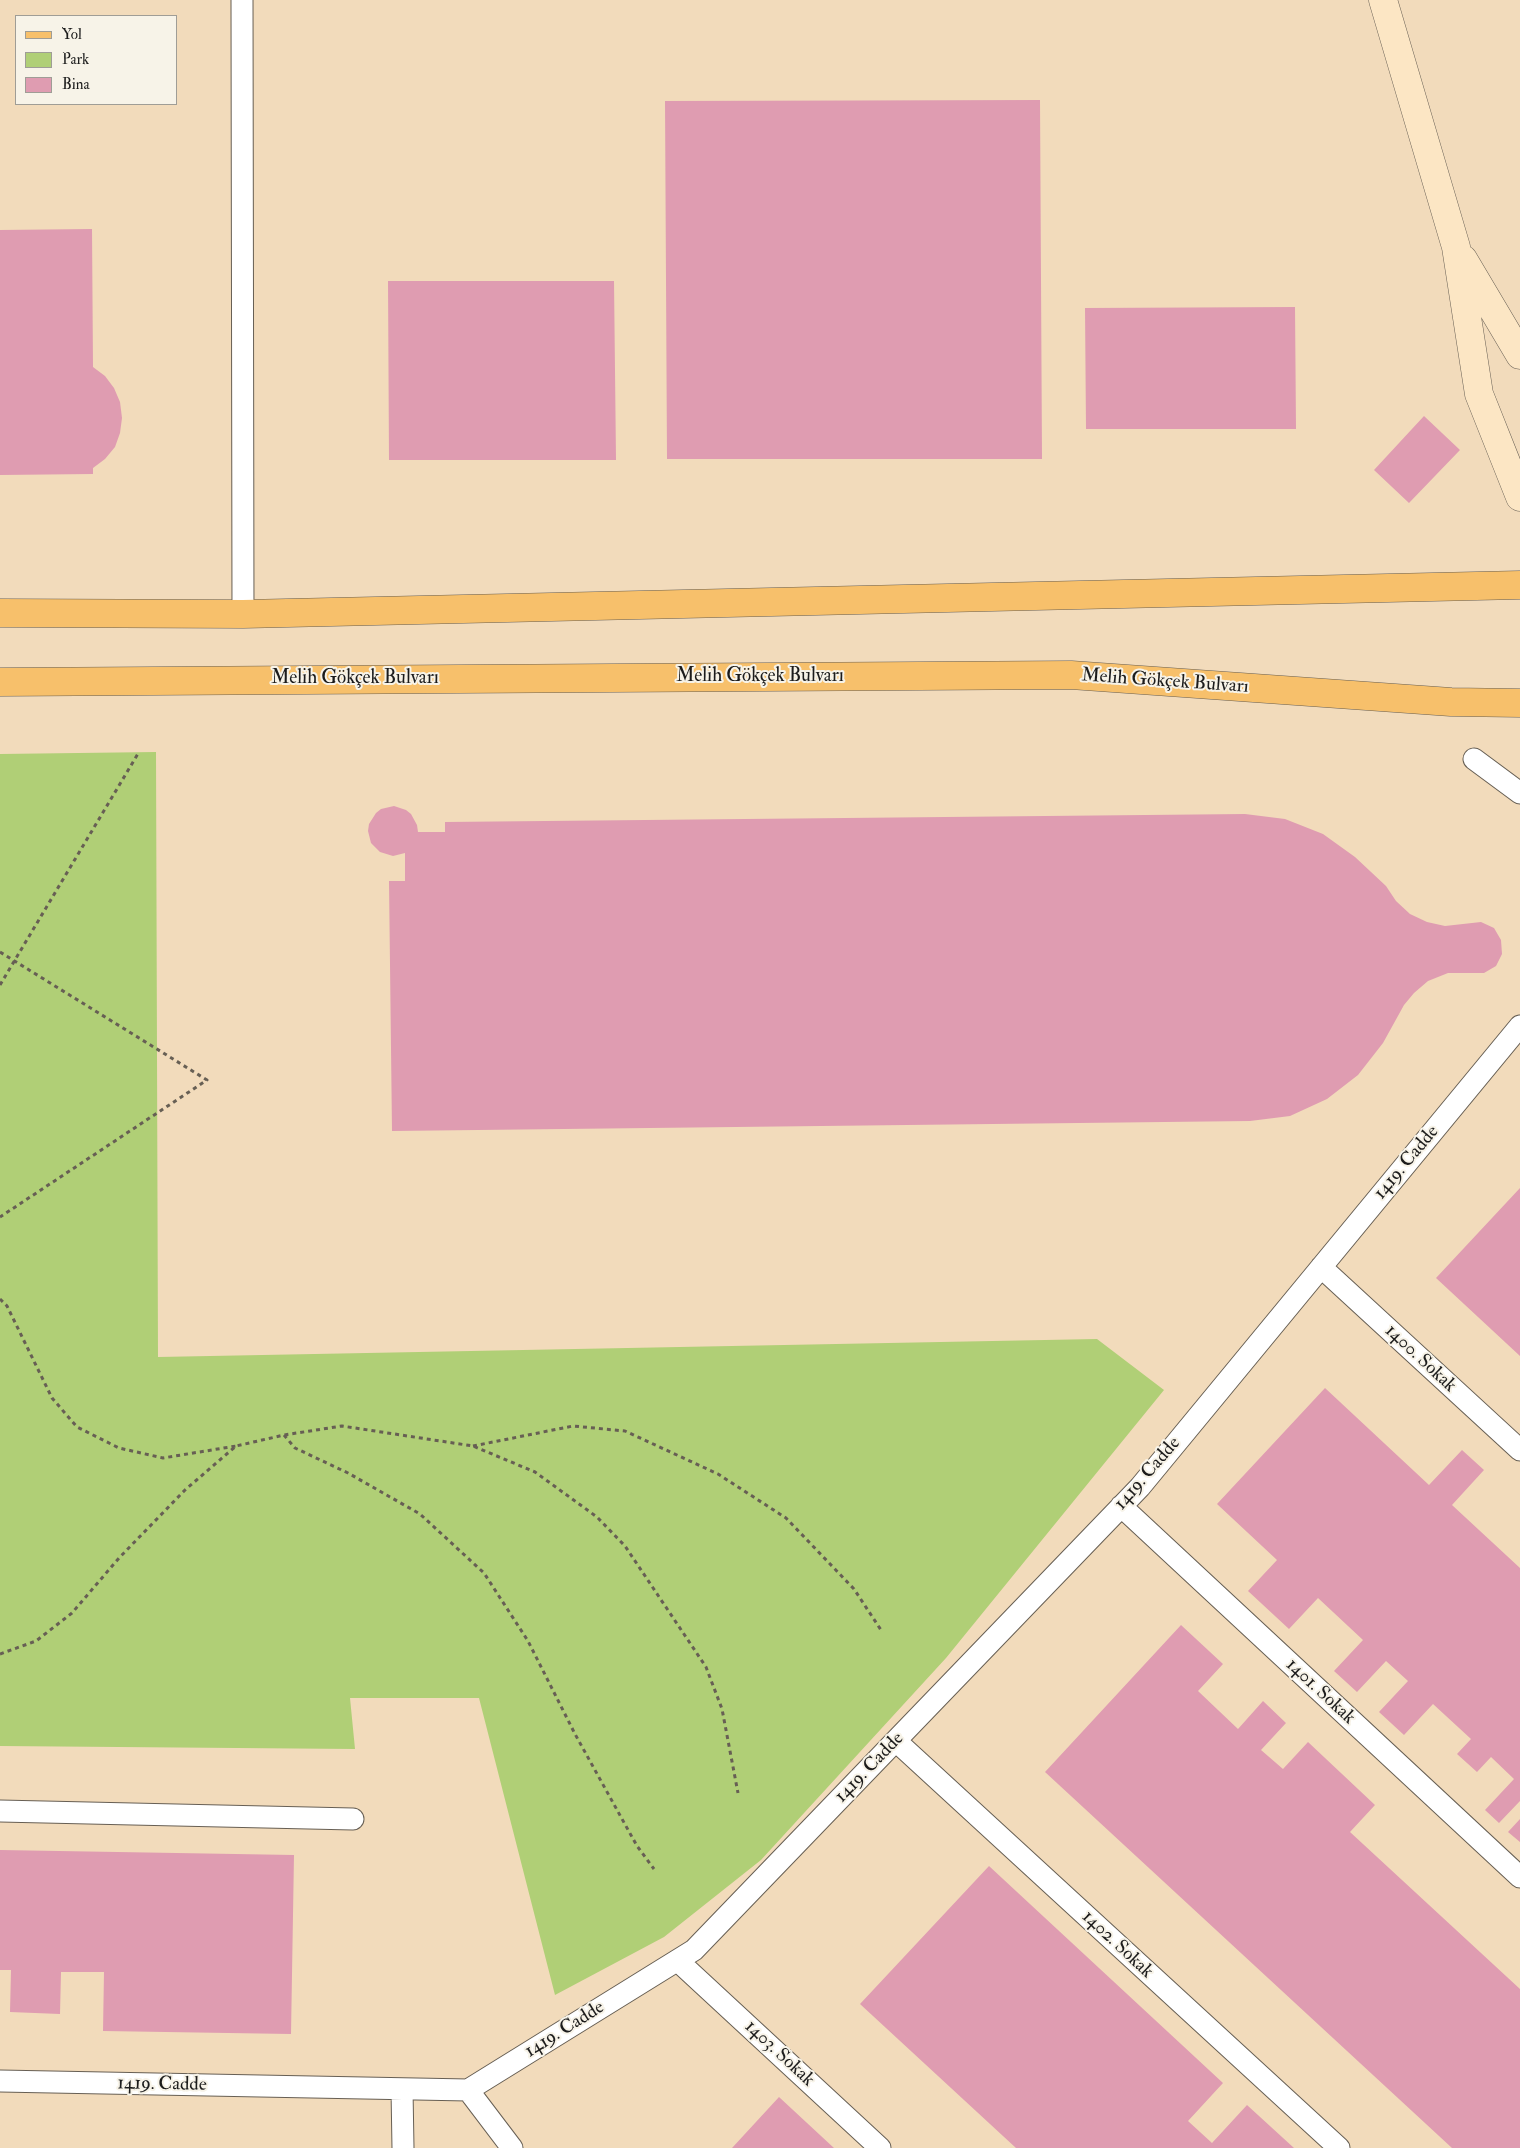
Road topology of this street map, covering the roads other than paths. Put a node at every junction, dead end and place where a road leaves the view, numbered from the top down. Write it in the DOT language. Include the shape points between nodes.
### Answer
graph roads {
  1 [pos="242,0"];
  2 [pos="1383,0"];
  3 [pos="1456,247"];
  4 [pos="1520,355"];
  5 [pos="1520,497"];
  6 [pos="1520,585"];
  7 [pos="0,614"];
  8 [pos="243,614"];
  9 [pos="0,682"];
  10 [pos="1520,704"];
  11 [pos="1474,758"];
  12 [pos="1520,793"];
  13 [pos="1520,1026"];
  14 [pos="1321,1268"];
  15 [pos="1520,1450"];
  16 [pos="1121,1506"];
  17 [pos="896,1741"];
  18 [pos="0,1811"];
  19 [pos="353,1819"];
  20 [pos="1520,1877"];
  21 [pos="678,1961"];
  22 [pos="0,2081"];
  23 [pos="402,2090"];
  24 [pos="468,2090"];
  25 [pos="402,2148"];
  26 [pos="512,2148"];
  27 [pos="880,2148"];
  28 [pos="1339,2148"];
  1 -- 8 [label="lane"];
  2 -- 3 [label="street"];
  3 -- 4 [label="street"];
  3 -- 5 [label="street" via="1479,394"];
  6 -- 8 [label="main road"];
  7 -- 8 [label="main road"];
  9 -- 10 [label="main road, Melih Gökçek Bulvarı" via="1071,675"];
  11 -- 12 [label="lane"];
  13 -- 14 [label="lane, 1419. Cadde"];
  14 -- 15 [label="lane, 1400. Sokak"];
  14 -- 16 [label="lane, 1419. Cadde"];
  16 -- 17 [label="lane, 1419. Cadde"];
  16 -- 20 [label="lane, 1401. Sokak"];
  17 -- 21 [label="lane, 1419. Cadde" via="694,1950"];
  17 -- 28 [label="lane, 1402. Sokak"];
  18 -- 19 [label="lane"];
  21 -- 24 [label="lane, 1419. Cadde"];
  21 -- 27 [label="lane, 1403. Sokak"];
  22 -- 23 [label="lane, 1419. Cadde"];
  23 -- 24 [label="lane, 1419. Cadde"];
  23 -- 25 [label="lane"];
  24 -- 26 [label="lane"];
}
